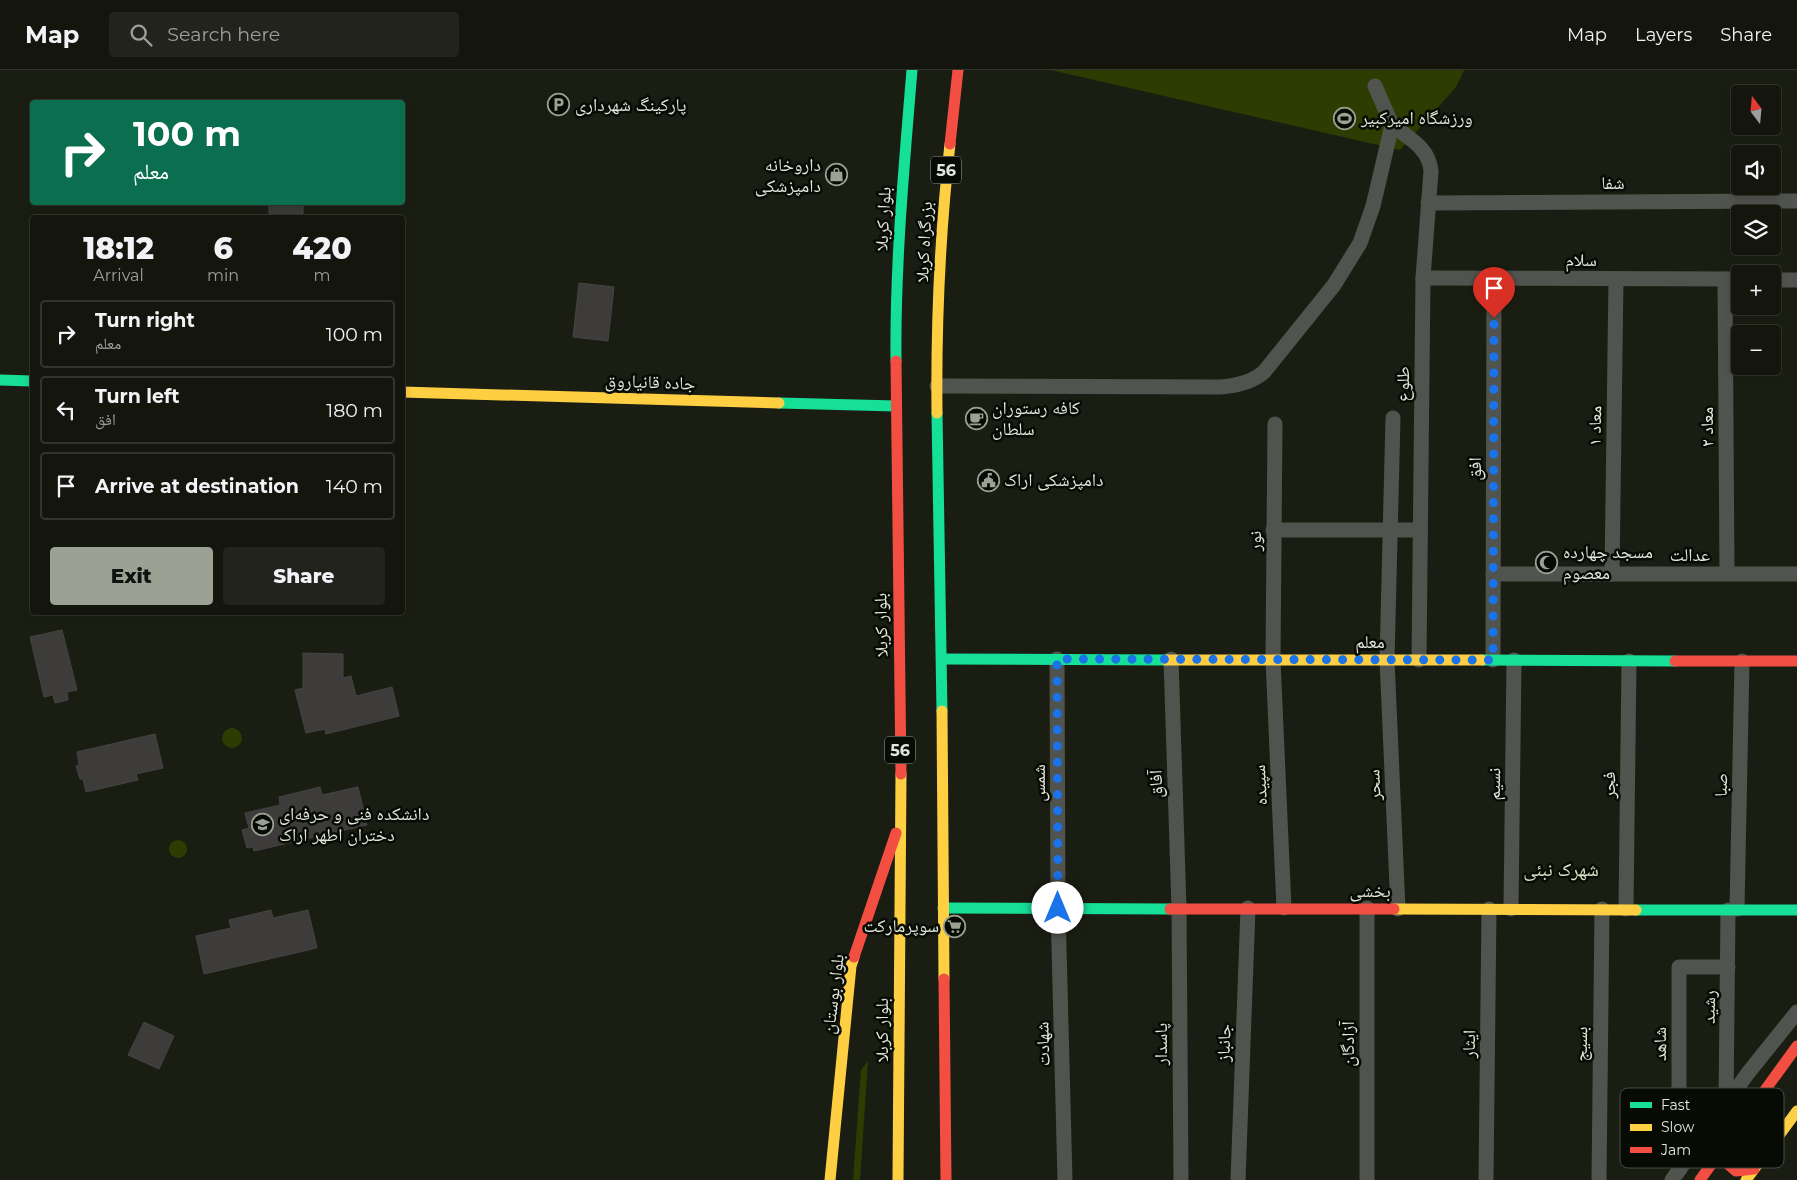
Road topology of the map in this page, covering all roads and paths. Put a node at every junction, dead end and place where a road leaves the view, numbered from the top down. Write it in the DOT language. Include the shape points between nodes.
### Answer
graph roads {
  1 [pos="912,70"];
  2 [pos="958,70"];
  3 [pos="1375,86"];
  4 [pos="1392,125"];
  5 [pos="1797,201"];
  6 [pos="1428,203"];
  7 [pos="1423,278"];
  8 [pos="1494,278"];
  9 [pos="1616,279"];
  10 [pos="1731,279"];
  11 [pos="1781,280"];
  12 [pos="1797,280"];
  13 [pos="1732,315"];
  14 [pos="0,380"];
  15 [pos="30,381"];
  16 [pos="937,386"];
  17 [pos="405,392"];
  18 [pos="896,406"];
  19 [pos="1393,418"];
  20 [pos="1275,424"];
  21 [pos="1274,530"];
  22 [pos="1390,530"];
  23 [pos="1420,530"];
  24 [pos="1493,574"];
  25 [pos="1612,574"];
  26 [pos="1727,574"];
  27 [pos="1797,574"];
  28 [pos="942,659"];
  29 [pos="1057,659"];
  30 [pos="1171,659"];
  31 [pos="1273,660"];
  32 [pos="1387,660"];
  33 [pos="1419,660"];
  34 [pos="1493,660"];
  35 [pos="1514,660"];
  36 [pos="1629,661"];
  37 [pos="1742,661"];
  38 [pos="1797,661"];
  39 [pos="901,819"];
  40 [pos="943,908"];
  41 [pos="1058,908"];
  42 [pos="1179,908"];
  43 [pos="1248,908"];
  44 [pos="1284,908"];
  45 [pos="1367,908"];
  46 [pos="1398,909"];
  47 [pos="1489,909"];
  48 [pos="1512,909"];
  49 [pos="1602,909"];
  50 [pos="1626,909"];
  51 [pos="1733,910"];
  52 [pos="1797,910"];
  53 [pos="1728,967"];
  54 [pos="1797,1012"];
  55 [pos="1797,1046"];
  56 [pos="1677,1088"];
  57 [pos="1726,1088"];
  58 [pos="1737,1088"];
  59 [pos="1766,1088"];
  60 [pos="1797,1111"];
  61 [pos="1784,1129"];
  62 [pos="1708,1168"];
  63 [pos="1733,1168"];
  64 [pos="1754,1169"];
  65 [pos="830,1180"];
  66 [pos="898,1180"];
  67 [pos="946,1180"];
  68 [pos="1065,1180"];
  69 [pos="1181,1180"];
  70 [pos="1238,1180"];
  71 [pos="1367,1180"];
  72 [pos="1486,1180"];
  73 [pos="1599,1180"];
  74 [pos="1700,1180"];
  75 [pos="1746,1180"];
  1 -- 18 [label="main road, بلوار کربلا / 56" via="898,258"];
  2 -- 16 [label="main road, بزرگراه کربلا / 56" via="944,197"];
  3 -- 4 [label="street"];
  4 -- 6 [label="street, طلوع" via="1426,152 1431,171"];
  4 -- 16 [label="street" via="1373,206 1360,244 1334,285 1259,376 1235,386"];
  5 -- 6 [label="street, شفا"];
  6 -- 7 [label="street, طلوع"];
  7 -- 8 [label="street, سلام"];
  7 -- 23 [label="street, طلوع"];
  8 -- 9 [label="street, سلام"];
  8 -- 24 [label="street, افق"];
  9 -- 10 [label="street, سلام"];
  9 -- 25 [label="street, معاد ۱"];
  11 -- 12 [label="street"];
  13 -- 26 [label="street, معاد ۲"];
  14 -- 15 [label="main road"];
  16 -- 28 [label="main road, 56"];
  17 -- 18 [label="main road, جاده قانیاروق"];
  18 -- 39 [label="main road, بلوار کربلا / 56"];
  19 -- 22 [label="street, سحر"];
  20 -- 21 [label="street, نور"];
  21 -- 22 [label="street"];
  21 -- 31 [label="street, نور"];
  22 -- 23 [label="street"];
  22 -- 32 [label="street, سحر"];
  23 -- 33 [label="street, طلوع"];
  24 -- 25 [label="street, عدالت"];
  24 -- 34 [label="street, افق"];
  25 -- 26 [label="street, عدالت"];
  26 -- 27 [label="street, عدالت"];
  28 -- 29 [label="main road, معلم"];
  28 -- 40 [label="main road, 56"];
  29 -- 30 [label="main road, معلم"];
  29 -- 41 [label="street, شمس"];
  30 -- 31 [label="main road, معلم"];
  30 -- 42 [label="street, آفاق"];
  31 -- 32 [label="main road, معلم"];
  31 -- 44 [label="street, سپیده"];
  32 -- 33 [label="main road, معلم"];
  32 -- 46 [label="street, سحر"];
  33 -- 34 [label="main road, معلم"];
  34 -- 35 [label="main road, معلم"];
  35 -- 36 [label="main road, معلم"];
  35 -- 48 [label="street, نسیم"];
  36 -- 37 [label="main road, معلم"];
  36 -- 50 [label="street, فجر"];
  37 -- 38 [label="main road, معلم"];
  37 -- 51 [label="street, صبا"];
  39 -- 65 [label="main road, بلوار بوستان" via="851,966"];
  39 -- 66 [label="main road, بلوار کربلا / 56"];
  40 -- 41 [label="main road, بخشی"];
  40 -- 67 [label="main road, 56"];
  41 -- 42 [label="main road, بخشی"];
  41 -- 68 [label="street, شهادت"];
  42 -- 43 [label="main road, بخشی"];
  42 -- 69 [label="street, پاسدار"];
  43 -- 44 [label="main road, بخشی"];
  43 -- 70 [label="street, جانباز"];
  44 -- 45 [label="main road, بخشی"];
  45 -- 46 [label="main road, بخشی"];
  45 -- 71 [label="street, آزادگان"];
  46 -- 47 [label="main road, بخشی"];
  47 -- 48 [label="main road, بخشی"];
  47 -- 72 [label="street, ایثار"];
  48 -- 49 [label="main road, بخشی"];
  49 -- 50 [label="main road, بخشی"];
  49 -- 73 [label="street, بسیج"];
  50 -- 51 [label="main road, بخشی"];
  51 -- 52 [label="main road, بخشی"];
  51 -- 53 [label="street, رشید"];
  53 -- 56 [label="street, شاهد" via="1679,967"];
  53 -- 57 [label="street, رشید"];
  54 -- 58 [label="street"];
  55 -- 59 [label="main road"];
  60 -- 61 [label="main road"];
  62 -- 74 [label="main road"];
  63 -- 64 [label="main road" via="1736,1171"];
  64 -- 75 [label="main road"];
}
